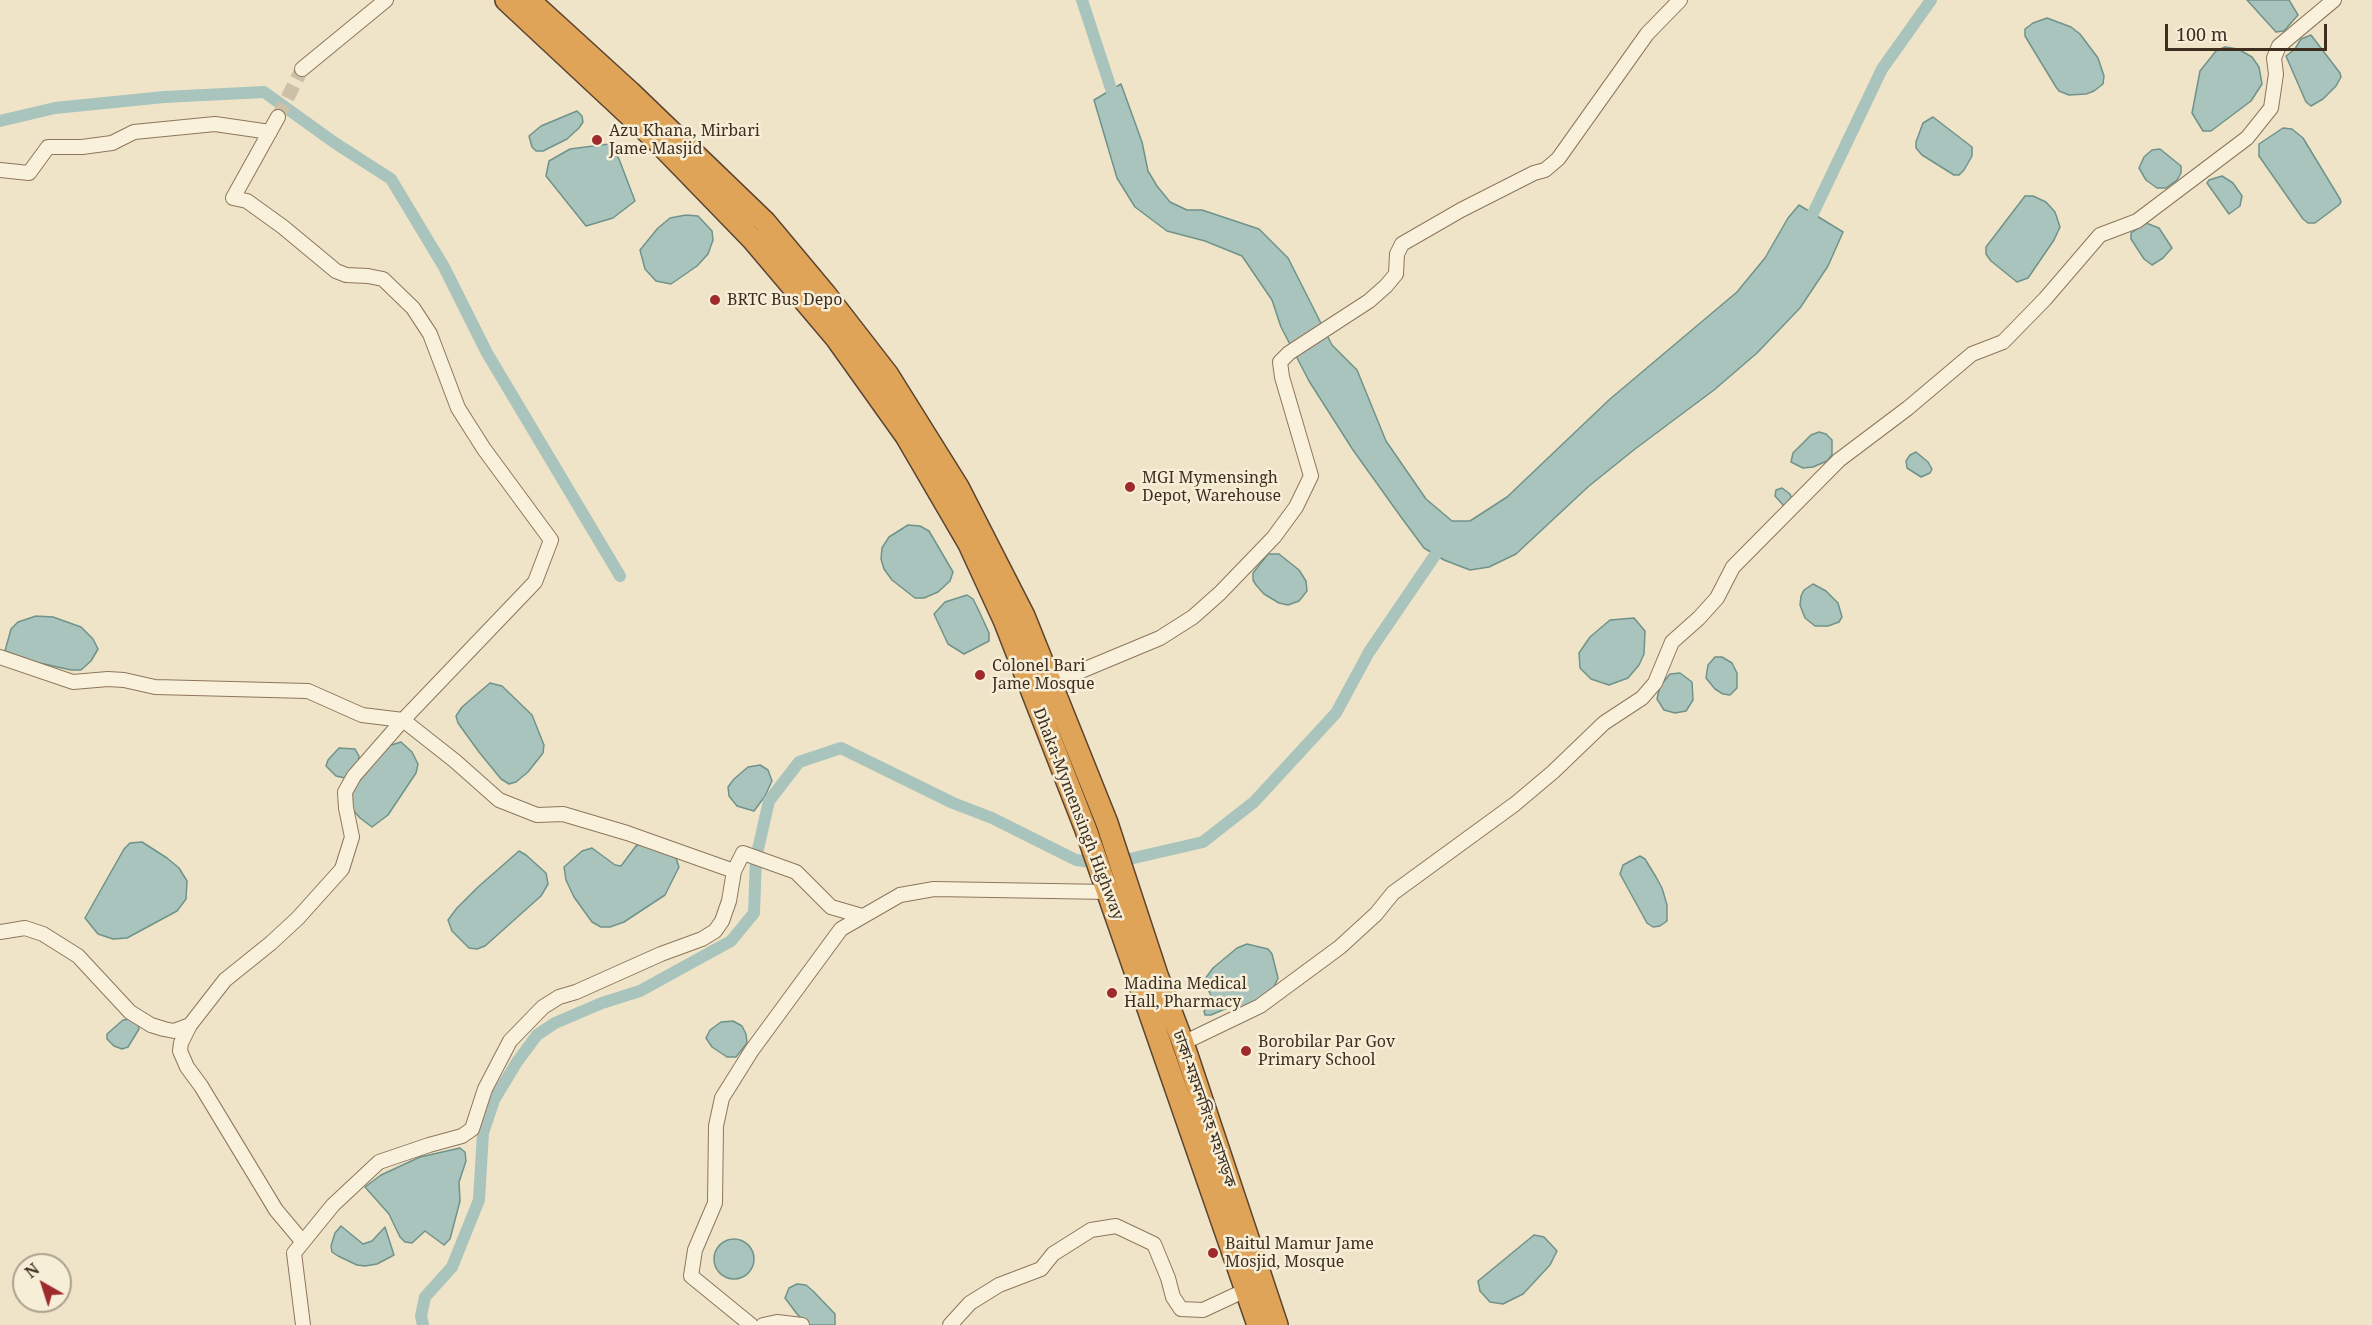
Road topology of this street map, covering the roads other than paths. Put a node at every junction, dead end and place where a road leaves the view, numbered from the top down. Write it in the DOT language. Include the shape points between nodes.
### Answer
graph roads {
  1 [pos="386,0"];
  2 [pos="506,0"];
  3 [pos="530,0"];
  4 [pos="1680,0"];
  5 [pos="2334,0"];
  6 [pos="302,69"];
  7 [pos="278,117"];
  8 [pos="270,132"];
  9 [pos="0,170"];
  10 [pos="0,657"];
  11 [pos="1052,683"];
  12 [pos="403,720"];
  13 [pos="734,870"];
  14 [pos="1109,892"];
  15 [pos="1132,893"];
  16 [pos="862,916"];
  17 [pos="0,932"];
  18 [pos="190,1025"];
  19 [pos="1183,1043"];
  20 [pos="302,1241"];
  21 [pos="1246,1290"];
  22 [pos="303,1325"];
  23 [pos="751,1325"];
  24 [pos="763,1325"];
  25 [pos="802,1325"];
  26 [pos="950,1325"];
  27 [pos="1258,1325"];
  28 [pos="1277,1325"];
  1 -- 6 [label="street"];
  2 -- 14 [label="highway, Dhaka-Mymensingh Highway" via="656,140 753,240 836,338 906,436 969,543 1004,620"];
  3 -- 11 [label="highway, Dhaka-Mymensingh Highway" via="765,222 888,375 958,487 1024,616"];
  4 -- 11 [label="street" via="1647,34 1583,127 1545,171 1461,210 1402,244 1396,274 1386,286 1280,363 1311,476 1296,507 1274,537 1193,617 1160,638"];
  5 -- 19 [label="street" via="2279,46 2274,58 2271,108 2247,138 2137,221 2100,235 2002,342 1972,354 1839,460 1732,567 1717,598 1672,642 1655,683 1641,698 1604,723 1515,804 1393,893 1340,947 1260,1006"];
  7 -- 8 [label="street"];
  8 -- 9 [label="street" via="214,123 134,132 112,143 48,147 29,173"];
  8 -- 12 [label="street" via="233,198 247,201 336,271 383,279 401,294 430,334 458,408 478,441 551,540 535,582"];
  10 -- 12 [label="street" via="73,682 108,679 155,687 308,691 362,715"];
  11 -- 15 [label="highway, Dhaka-Mymensingh Highway"];
  12 -- 13 [label="street" via="499,800 537,815 563,814 627,832"];
  12 -- 18 [label="street" via="354,776 345,792 352,837 342,869 278,937 225,980"];
  13 -- 16 [label="street" via="744,854 770,862 796,872 831,907"];
  13 -- 20 [label="street" via="729,901 715,931 543,1006 510,1041 485,1089 472,1129 462,1137 379,1162"];
  14 -- 16 [label="street" via="934,889 900,895"];
  14 -- 21 [label="highway, Dhaka-Mymensingh Highway"];
  15 -- 19 [label="highway, ঢাকা-ময়মনসিংহ মহাসড়ক"];
  16 -- 23 [label="street" via="841,929 752,1050 722,1098 716,1126 715,1203 694,1250 692,1276"];
  17 -- 18 [label="street" via="25,928 43,934 78,956 130,1012 151,1025 174,1031"];
  18 -- 20 [label="street" via="180,1051 187,1067 276,1210"];
  19 -- 28 [label="highway, ঢাকা-ময়মনসিংহ মহাসড়ক"];
  20 -- 22 [label="street" via="294,1253"];
  21 -- 26 [label="street" via="1203,1310 1181,1309 1154,1244 1116,1226 1091,1230 1053,1254 1041,1269 999,1285 970,1303"];
  21 -- 27 [label="highway, Dhaka-Mymensingh Highway"];
  24 -- 25 [label="street"];
}
